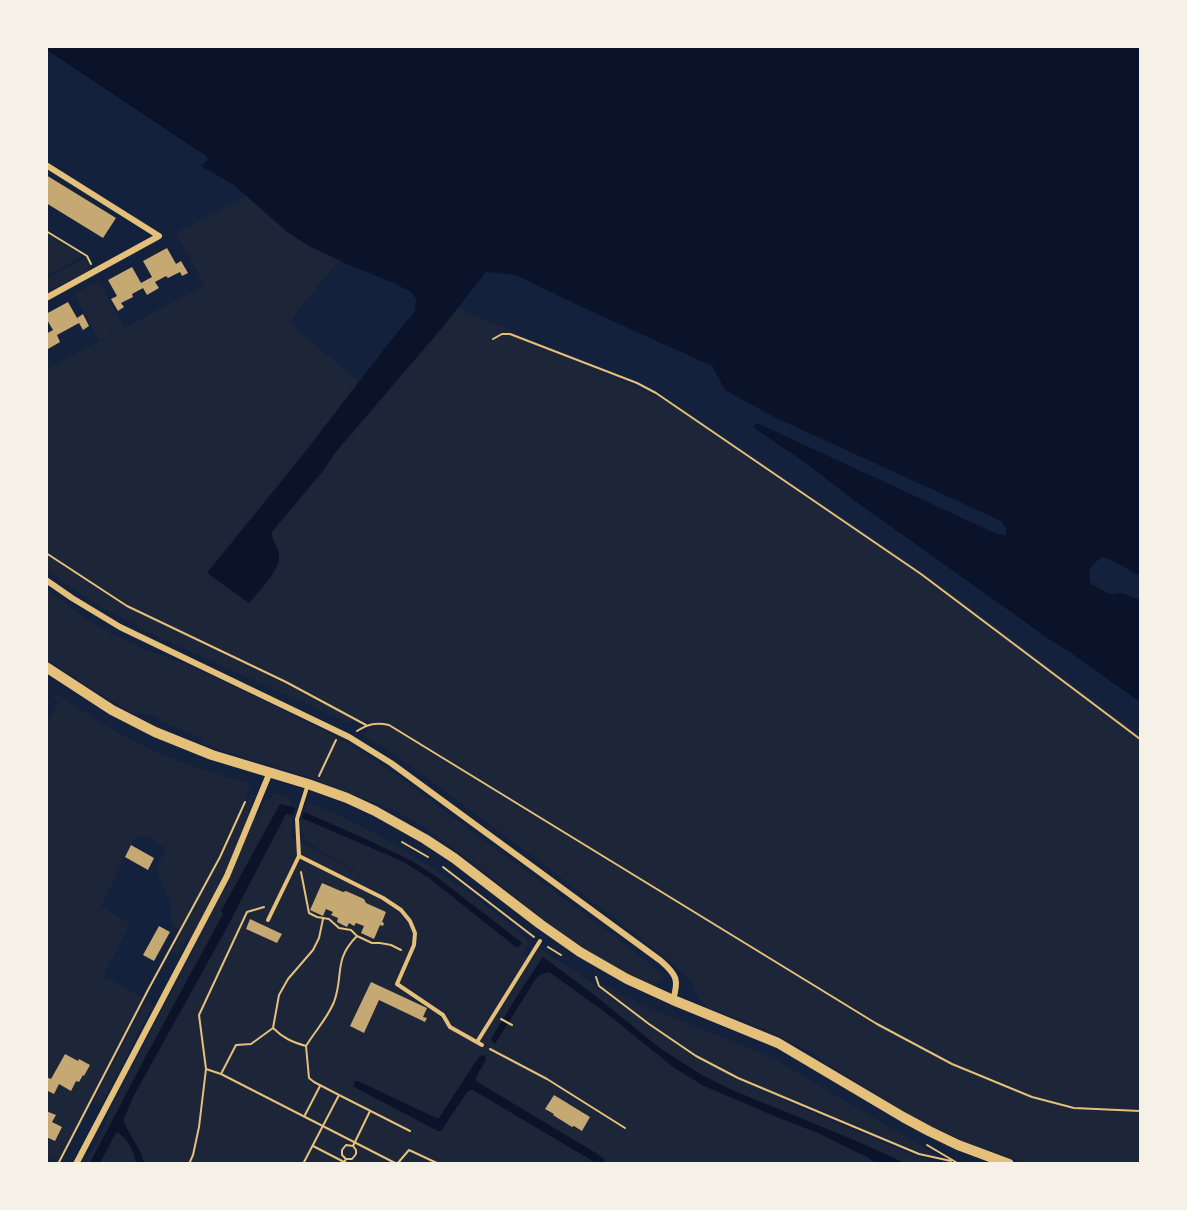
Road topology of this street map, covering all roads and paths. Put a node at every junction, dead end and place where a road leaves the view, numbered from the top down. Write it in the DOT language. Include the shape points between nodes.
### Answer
graph roads {
  1 [pos="46,165"];
  2 [pos="46,231"];
  3 [pos="95,271"];
  4 [pos="46,298"];
  5 [pos="494,339"];
  6 [pos="46,553"];
  7 [pos="46,580"];
  8 [pos="46,667"];
  9 [pos="366,725"];
  10 [pos="340,732"];
  11 [pos="349,737"];
  12 [pos="1140,739"];
  13 [pos="323,767"];
  14 [pos="271,771"];
  15 [pos="308,784"];
  16 [pos="246,799"];
  17 [pos="400,841"];
  18 [pos="298,856"];
  19 [pos="428,857"];
  20 [pos="437,863"];
  21 [pos="276,903"];
  22 [pos="323,919"];
  23 [pos="268,920"];
  24 [pos="357,936"];
  25 [pos="540,941"];
  26 [pos="409,954"];
  27 [pos="562,956"];
  28 [pos="606,982"];
  29 [pos="673,1000"];
  30 [pos="499,1018"];
  31 [pos="512,1025"];
  32 [pos="273,1028"];
  33 [pos="479,1043"];
  34 [pos="306,1046"];
  35 [pos="206,1069"];
  36 [pos="221,1074"];
  37 [pos="320,1086"];
  38 [pos="339,1095"];
  39 [pos="370,1111"];
  40 [pos="1140,1111"];
  41 [pos="305,1117"];
  42 [pos="323,1126"];
  43 [pos="625,1128"];
  44 [pos="410,1131"];
  45 [pos="354,1144"];
  46 [pos="312,1146"];
  47 [pos="927,1146"];
  48 [pos="954,1161"];
  49 [pos="345,1162"];
  50 [pos="58,1164"];
  51 [pos="76,1164"];
  52 [pos="189,1164"];
  53 [pos="303,1164"];
  54 [pos="397,1164"];
  55 [pos="439,1164"];
  56 [pos="959,1164"];
  57 [pos="1009,1164"];
  1 -- 3 [label="street" via="159,236"];
  2 -- 3 [label="path" via="87,256"];
  3 -- 4 [label="street"];
  5 -- 12 [label="path" via="510,334 656,393 921,574"];
  6 -- 9 [label="path" via="127,606"];
  7 -- 10 [label="street" via="120,627"];
  8 -- 14 [label="street" via="112,710 155,732 212,755"];
  9 -- 11 [label="path"];
  9 -- 40 [label="path" via="389,724 877,1024 952,1064 1032,1097 1074,1108"];
  10 -- 11 [label="street"];
  10 -- 13 [label="path"];
  11 -- 29 [label="street" via="391,763 662,962 677,980"];
  14 -- 15 [label="street"];
  14 -- 51 [label="street" via="227,876"];
  15 -- 18 [label="lane" via="297,819"];
  15 -- 29 [label="street" via="375,811 425,839 580,952"];
  16 -- 50 [label="path" via="220,857"];
  17 -- 19 [label="path"];
  18 -- 21 [label="lane"];
  18 -- 22 [label="path" via="309,913"];
  18 -- 26 [label="lane" via="401,910 415,933"];
  20 -- 25 [label="path"];
  21 -- 23 [label="lane"];
  21 -- 35 [label="path" via="248,912 199,1015"];
  22 -- 24 [label="path"];
  22 -- 32 [label="path" via="313,950 279,995"];
  24 -- 26 [label="path"];
  24 -- 34 [label="path" via="342,957 334,1000 324,1022"];
  25 -- 27 [label="path"];
  25 -- 33 [label="lane"];
  26 -- 33 [label="lane" via="397,984 443,1015 450,1027"];
  28 -- 48 [label="path" via="596,977 599,986 696,1056 919,1154"];
  29 -- 57 [label="street" via="778,1043 920,1127"];
  30 -- 31 [label="path"];
  32 -- 34 [label="path" via="282,1037"];
  32 -- 36 [label="path" via="251,1044 236,1045"];
  33 -- 43 [label="path" via="547,1079"];
  34 -- 37 [label="path" via="309,1078"];
  35 -- 36 [label="path"];
  35 -- 52 [label="path" via="199,1127"];
  36 -- 41 [label="path"];
  37 -- 38 [label="path"];
  37 -- 41 [label="path"];
  38 -- 39 [label="path"];
  38 -- 42 [label="path"];
  39 -- 44 [label="path"];
  39 -- 45 [label="path"];
  41 -- 42 [label="path"];
  42 -- 45 [label="path"];
  42 -- 46 [label="path"];
  45 -- 49 [label="path" via="356,1154"];
  45 -- 49 [label="path" via="343,1147"];
  45 -- 54 [label="path"];
  46 -- 49 [label="path"];
  46 -- 53 [label="path"];
  47 -- 48 [label="path"];
  48 -- 56 [label="path"];
  54 -- 55 [label="path" via="409,1150"];
}
